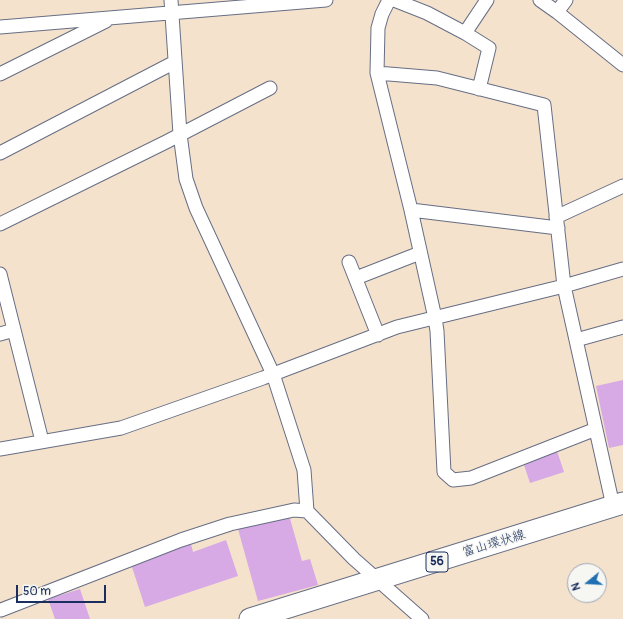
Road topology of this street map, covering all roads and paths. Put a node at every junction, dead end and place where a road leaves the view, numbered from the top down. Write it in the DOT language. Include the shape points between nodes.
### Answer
graph roads {
  1 [pos="326,0"];
  2 [pos="388,0"];
  3 [pos="394,0"];
  4 [pos="487,0"];
  5 [pos="540,0"];
  6 [pos="566,0"];
  7 [pos="171,6"];
  8 [pos="557,12"];
  9 [pos="113,17"];
  10 [pos="0,27"];
  11 [pos="465,33"];
  12 [pos="175,62"];
  13 [pos="623,65"];
  14 [pos="377,73"];
  15 [pos="0,74"];
  16 [pos="270,88"];
  17 [pos="479,89"];
  18 [pos="180,134"];
  19 [pos="0,153"];
  20 [pos="623,186"];
  21 [pos="411,210"];
  22 [pos="557,223"];
  23 [pos="0,224"];
  24 [pos="420,253"];
  25 [pos="349,262"];
  26 [pos="623,269"];
  27 [pos="0,274"];
  28 [pos="356,278"];
  29 [pos="564,286"];
  30 [pos="435,318"];
  31 [pos="623,327"];
  32 [pos="14,330"];
  33 [pos="0,334"];
  34 [pos="378,334"];
  35 [pos="576,340"];
  36 [pos="273,374"];
  37 [pos="596,429"];
  38 [pos="42,441"];
  39 [pos="0,450"];
  40 [pos="620,509"];
  41 [pos="307,511"];
  42 [pos="383,585"];
  43 [pos="2,612"];
  44 [pos="250,619"];
  45 [pos="296,619"];
  46 [pos="422,619"];
  1 -- 7 [label="street"];
  2 -- 14 [label="street" via="378,28"];
  3 -- 11 [label="street" via="427,13"];
  4 -- 11 [label="street"];
  5 -- 8 [label="street"];
  6 -- 8 [label="street"];
  7 -- 9 [label="street"];
  7 -- 12 [label="street"];
  8 -- 13 [label="street"];
  9 -- 10 [label="street"];
  9 -- 15 [label="street"];
  11 -- 17 [label="street" via="489,48"];
  12 -- 18 [label="street"];
  12 -- 19 [label="street"];
  14 -- 17 [label="street" via="437,78"];
  14 -- 21 [label="street"];
  16 -- 18 [label="street"];
  17 -- 22 [label="street" via="544,105"];
  18 -- 23 [label="street"];
  18 -- 36 [label="street" via="186,179 196,208"];
  20 -- 22 [label="street"];
  21 -- 22 [label="street"];
  21 -- 24 [label="street"];
  22 -- 29 [label="street"];
  24 -- 28 [label="street"];
  24 -- 30 [label="street"];
  25 -- 28 [label="street"];
  26 -- 29 [label="street"];
  27 -- 32 [label="street"];
  28 -- 34 [label="street"];
  29 -- 30 [label="street"];
  29 -- 35 [label="street"];
  30 -- 34 [label="street"];
  30 -- 37 [label="street" via="444,472 453,480 471,478"];
  31 -- 35 [label="street"];
  32 -- 33 [label="street"];
  32 -- 38 [label="street"];
  34 -- 36 [label="street"];
  35 -- 37 [label="street"];
  36 -- 38 [label="street" via="121,428"];
  36 -- 41 [label="street" via="304,470"];
  37 -- 40 [label="street"];
  38 -- 39 [label="street"];
  40 -- 42 [label="main road, 富山環状線 / 56"];
  41 -- 42 [label="street"];
  41 -- 43 [label="street" via="294,510 181,540"];
  42 -- 44 [label="main road, 富山環状線 / 56"];
  42 -- 45 [label="main road, 富山環状線 / 56"];
  42 -- 46 [label="street"];
}
